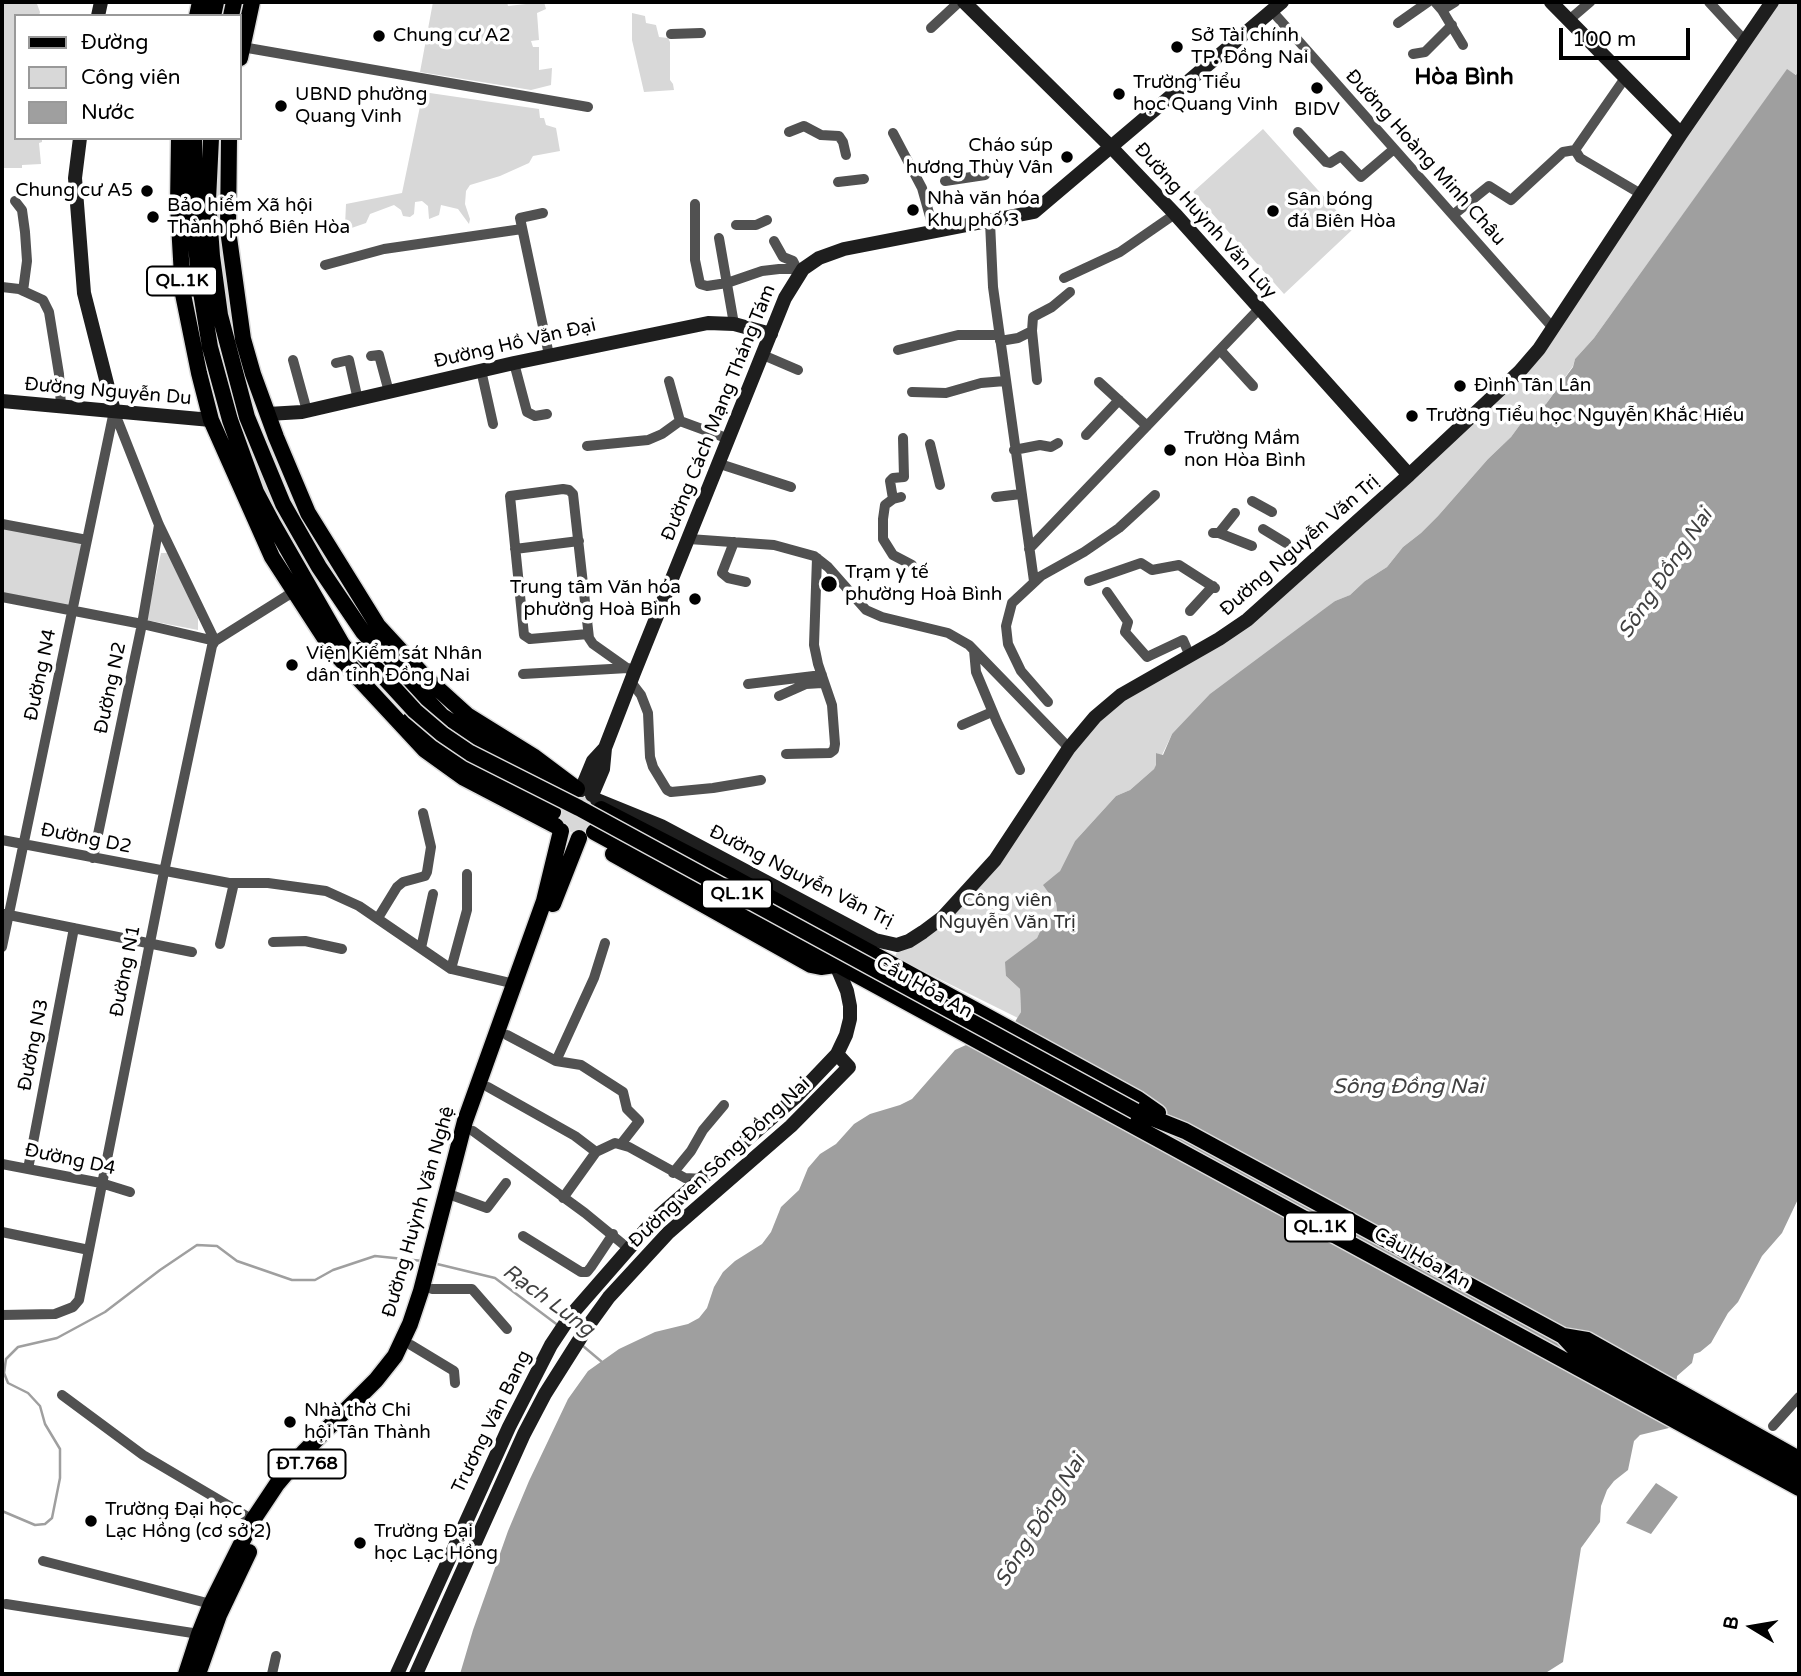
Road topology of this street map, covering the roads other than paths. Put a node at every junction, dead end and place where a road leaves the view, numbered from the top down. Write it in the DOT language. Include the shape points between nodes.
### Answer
graph roads {
  1 [pos="252,2"];
  2 [pos="959,2"];
  3 [pos="964,2"];
  4 [pos="1428,2"];
  5 [pos="1455,2"];
  6 [pos="1551,2"];
  7 [pos="1590,2"];
  8 [pos="1709,2"];
  9 [pos="1772,2"];
  10 [pos="1277,6"];
  11 [pos="1439,6"];
  12 [pos="1569,20"];
  13 [pos="1398,23"];
  14 [pos="1452,25"];
  15 [pos="931,28"];
  16 [pos="701,33"];
  17 [pos="671,34"];
  18 [pos="1745,41"];
  19 [pos="1463,45"];
  20 [pos="242,47"];
  21 [pos="242,52"];
  22 [pos="1413,54"];
  23 [pos="1625,78"];
  24 [pos="588,107"];
  25 [pos="789,132"];
  26 [pos="1297,132"];
  27 [pos="893,133"];
  28 [pos="1681,134"];
  29 [pos="80,140"];
  30 [pos="178,140"];
  31 [pos="194,140"];
  32 [pos="211,140"];
  33 [pos="229,140"];
  34 [pos="1112,148"];
  35 [pos="1394,149"];
  36 [pos="1575,150"];
  37 [pos="846,155"];
  38 [pos="985,175"];
  39 [pos="864,179"];
  40 [pos="944,181"];
  41 [pos="838,182"];
  42 [pos="1641,194"];
  43 [pos="15,201"];
  44 [pos="695,204"];
  45 [pos="542,213"];
  46 [pos="1175,214"];
  47 [pos="1453,215"];
  48 [pos="767,220"];
  49 [pos="990,222"];
  50 [pos="736,225"];
  51 [pos="522,229"];
  52 [pos="934,231"];
  53 [pos="719,238"];
  54 [pos="774,241"];
  55 [pos="325,265"];
  56 [pos="800,269"];
  57 [pos="1064,278"];
  58 [pos="727,283"];
  59 [pos="2,287"];
  60 [pos="23,291"];
  61 [pos="1070,292"];
  62 [pos="1259,309"];
  63 [pos="734,324"];
  64 [pos="1553,328"];
  65 [pos="1032,331"];
  66 [pos="772,334"];
  67 [pos="1000,338"];
  68 [pos="898,350"];
  69 [pos="1220,350"];
  70 [pos="548,355"];
  71 [pos="763,355"];
  72 [pos="371,356"];
  73 [pos="293,360"];
  74 [pos="336,363"];
  75 [pos="514,363"];
  76 [pos="481,370"];
  77 [pos="798,370"];
  78 [pos="1037,380"];
  79 [pos="668,381"];
  80 [pos="1005,381"];
  81 [pos="1099,382"];
  82 [pos="1254,386"];
  83 [pos="912,392"];
  84 [pos="389,393"];
  85 [pos="358,400"];
  86 [pos="1119,400"];
  87 [pos="2,401"];
  88 [pos="61,406"];
  89 [pos="114,411"];
  90 [pos="307,411"];
  91 [pos="268,414"];
  92 [pos="547,414"];
  93 [pos="247,417"];
  94 [pos="230,419"];
  95 [pos="211,420"];
  96 [pos="680,421"];
  97 [pos="493,424"];
  98 [pos="1147,426"];
  99 [pos="1086,435"];
  100 [pos="903,438"];
  101 [pos="729,439"];
  102 [pos="1058,443"];
  103 [pos="930,444"];
  104 [pos="587,446"];
  105 [pos="1014,450"];
  106 [pos="720,464"];
  107 [pos="1409,475"];
  108 [pos="940,485"];
  109 [pos="791,487"];
  110 [pos="1021,494"];
  111 [pos="1155,495"];
  112 [pos="996,498"];
  113 [pos="1252,501"];
  114 [pos="1272,512"];
  115 [pos="1235,513"];
  116 [pos="2,524"];
  117 [pos="159,525"];
  118 [pos="1263,529"];
  119 [pos="689,539"];
  120 [pos="87,540"];
  121 [pos="579,541"];
  122 [pos="734,542"];
  123 [pos="1286,543"];
  124 [pos="1252,545"];
  125 [pos="515,549"];
  126 [pos="1030,549"];
  127 [pos="333,554"];
  128 [pos="817,558"];
  129 [pos="912,565"];
  130 [pos="319,567"];
  131 [pos="305,580"];
  132 [pos="1034,581"];
  133 [pos="1089,581"];
  134 [pos="746,582"];
  135 [pos="293,592"];
  136 [pos="1107,592"];
  137 [pos="2,597"];
  138 [pos="72,610"];
  139 [pos="349,611"];
  140 [pos="1190,611"];
  141 [pos="142,624"];
  142 [pos="588,634"];
  143 [pos="215,641"];
  144 [pos="347,646"];
  145 [pos="974,650"];
  146 [pos="1190,656"];
  147 [pos="523,674"];
  148 [pos="631,674"];
  149 [pos="824,679"];
  150 [pos="748,684"];
  151 [pos="779,696"];
  152 [pos="1048,702"];
  153 [pos="992,712"];
  154 [pos="962,725"];
  155 [pos="1069,748"];
  156 [pos="786,754"];
  157 [pos="1020,770"];
  158 [pos="761,780"];
  159 [pos="585,796"];
  160 [pos="423,813"];
  161 [pos="557,823"];
  162 [pos="644,824"];
  163 [pos="585,835"];
  164 [pos="2,840"];
  165 [pos="23,844"];
  166 [pos="669,844"];
  167 [pos="93,858"];
  168 [pos="657,866"];
  169 [pos="164,872"];
  170 [pos="467,874"];
  171 [pos="234,884"];
  172 [pos="433,894"];
  173 [pos="5,914"];
  174 [pos="378,918"];
  175 [pos="74,928"];
  176 [pos="273,942"];
  177 [pos="605,943"];
  178 [pos="149,944"];
  179 [pos="220,944"];
  180 [pos="2,947"];
  181 [pos="421,948"];
  182 [pos="342,949"];
  183 [pos="192,952"];
  184 [pos="838,966"];
  185 [pos="451,969"];
  186 [pos="515,984"];
  187 [pos="507,1035"];
  188 [pos="837,1054"];
  189 [pos="556,1060"];
  190 [pos="488,1087"];
  191 [pos="724,1105"];
  192 [pos="473,1131"];
  193 [pos="1185,1131"];
  194 [pos="621,1144"];
  195 [pos="743,1149"];
  196 [pos="596,1152"];
  197 [pos="2,1164"];
  198 [pos="29,1169"];
  199 [pos="673,1173"];
  200 [pos="699,1180"];
  201 [pos="506,1183"];
  202 [pos="101,1184"];
  203 [pos="130,1192"];
  204 [pos="454,1196"];
  205 [pos="564,1198"];
  206 [pos="657,1217"];
  207 [pos="2,1232"];
  208 [pos="613,1234"];
  209 [pos="523,1236"];
  210 [pos="89,1250"];
  211 [pos="433,1263"];
  212 [pos="432,1289"];
  213 [pos="2,1315"];
  214 [pos="507,1329"];
  215 [pos="1563,1336"];
  216 [pos="411,1345"];
  217 [pos="455,1383"];
  218 [pos="62,1395"];
  219 [pos="1799,1397"];
  220 [pos="1773,1426"];
  221 [pos="1799,1459"];
  222 [pos="1799,1471"];
  223 [pos="280,1487"];
  224 [pos="1799,1488"];
  225 [pos="253,1520"];
  226 [pos="43,1560"];
  227 [pos="6,1604"];
  228 [pos="211,1604"];
  229 [pos="198,1633"];
  230 [pos="276,1656"];
  231 [pos="198,1674"];
  232 [pos="272,1674"];
  233 [pos="397,1674"];
  234 [pos="416,1674"];
  1 -- 20 [label="main road"];
  2 -- 15 [label="street"];
  3 -- 34 [label="street, Đường Huỳnh Văn Lũy"];
  4 -- 13 [label="street"];
  5 -- 11 [label="street"];
  6 -- 12 [label="street"];
  7 -- 12 [label="street"];
  8 -- 18 [label="street"];
  9 -- 18 [label="street, Đường Nguyễn Văn Trị"];
  10 -- 34 [label="street, Đường Cách Mạng Tháng Tám"];
  10 -- 35 [label="street, Đường Hoàng Minh Châu"];
  11 -- 14 [label="street"];
  12 -- 23 [label="street"];
  14 -- 19 [label="street"];
  14 -- 22 [label="street" via="1425,52"];
  16 -- 17 [label="street"];
  18 -- 28 [label="street, Đường Nguyễn Văn Trị"];
  21 -- 24 [label="street"];
  23 -- 28 [label="street"];
  23 -- 36 [label="street"];
  25 -- 37 [label="street" via="804,126 821,135 839,136"];
  26 -- 35 [label="street" via="1326,162 1340,156 1361,177"];
  27 -- 52 [label="street" via="922,187"];
  28 -- 42 [label="street, Đường Nguyễn Văn Trị"];
  29 -- 89 [label="street" via="75,178 84,293"];
  30 -- 95 [label="main road, QL.1K" via="183,294"];
  31 -- 94 [label="main road, QL.1K" via="199,279 210,347"];
  32 -- 93 [label="main road, QL.1K" via="208,200 215,285"];
  33 -- 91 [label="main road, QL.1K" via="232,271 243,340"];
  34 -- 46 [label="street, Đường Huỳnh Văn Lũy"];
  34 -- 49 [label="street, Đường Cách Mạng Tháng Tám" via="1041,209"];
  35 -- 47 [label="street, Đường Hoàng Minh Châu"];
  36 -- 42 [label="street" via="1580,158"];
  36 -- 47 [label="street" via="1563,152 1511,200 1489,186"];
  38 -- 40 [label="street"];
  39 -- 41 [label="street"];
  42 -- 64 [label="street, Đường Nguyễn Văn Trị"];
  43 -- 60 [label="street" via="22,210 25,232"];
  44 -- 58 [label="street" via="699,282 707,286"];
  45 -- 51 [label="street" via="521,217"];
  46 -- 57 [label="street" via="1120,253"];
  46 -- 62 [label="street, Đường Huỳnh Văn Lũy"];
  47 -- 64 [label="street, Đường Hoàng Minh Châu"];
  48 -- 50 [label="street"];
  49 -- 52 [label="street, Đường Cách Mạng Tháng Tám"];
  49 -- 67 [label="street"];
  51 -- 55 [label="street" via="384,248"];
  51 -- 70 [label="street"];
  52 -- 56 [label="street, Đường Cách Mạng Tháng Tám" via="831,253"];
  53 -- 58 [label="street"];
  54 -- 56 [label="street" via="783,257"];
  56 -- 58 [label="street" via="762,271"];
  56 -- 66 [label="street, Đường Cách Mạng Tháng Tám"];
  58 -- 63 [label="street"];
  59 -- 60 [label="street"];
  60 -- 88 [label="street" via="43,300 49,312"];
  61 -- 65 [label="street" via="1033,317"];
  62 -- 69 [label="street"];
  62 -- 107 [label="street, Đường Huỳnh Văn Lũy"];
  63 -- 66 [label="street, Đường Hồ Văn Đại"];
  63 -- 70 [label="street, Đường Hồ Văn Đại" via="708,323"];
  64 -- 107 [label="street, Đường Nguyễn Văn Trị" via="1520,371"];
  65 -- 67 [label="street" via="1018,338"];
  65 -- 78 [label="street"];
  66 -- 71 [label="street, Đường Cách Mạng Tháng Tám"];
  67 -- 68 [label="street" via="958,335"];
  67 -- 80 [label="street"];
  69 -- 82 [label="street"];
  69 -- 98 [label="street"];
  70 -- 75 [label="street, Đường Hồ Văn Đại"];
  71 -- 77 [label="street"];
  71 -- 101 [label="street, Đường Cách Mạng Tháng Tám"];
  72 -- 84 [label="street" via="379,355"];
  73 -- 90 [label="street"];
  74 -- 85 [label="street" via="349,360"];
  75 -- 76 [label="street, Đường Hồ Văn Đại"];
  75 -- 92 [label="street" via="527,412"];
  76 -- 84 [label="street, Đường Hồ Văn Đại"];
  76 -- 97 [label="street"];
  79 -- 96 [label="street"];
  80 -- 83 [label="street" via="946,393"];
  80 -- 105 [label="street"];
  81 -- 86 [label="street"];
  84 -- 85 [label="street, Đường Hồ Văn Đại"];
  85 -- 90 [label="street, Đường Hồ Văn Đại"];
  86 -- 98 [label="street"];
  86 -- 99 [label="street"];
  87 -- 88 [label="street, Đường Nguyễn Du"];
  88 -- 89 [label="street, Đường Nguyễn Du"];
  89 -- 95 [label="street, Đường Nguyễn Du"];
  89 -- 117 [label="street"];
  89 -- 120 [label="street, Đường N4"];
  90 -- 91 [label="street, Đường Hồ Văn Đại"];
  91 -- 93 [label="main road"];
  91 -- 127 [label="main road, QL.1K" via="309,513"];
  93 -- 94 [label="main road"];
  93 -- 130 [label="main road, QL.1K" via="283,504"];
  94 -- 95 [label="main road"];
  94 -- 131 [label="main road, QL.1K" via="256,492"];
  95 -- 135 [label="main road, QL.1K" via="255,522"];
  96 -- 101 [label="street"];
  96 -- 104 [label="street" via="648,440"];
  98 -- 126 [label="street"];
  100 -- 129 [label="street" via="904,477 890,481 897,498 886,503 883,539 893,555"];
  101 -- 106 [label="street, Đường Cách Mạng Tháng Tám"];
  102 -- 105 [label="street"];
  103 -- 108 [label="street"];
  105 -- 110 [label="street"];
  106 -- 109 [label="street"];
  106 -- 119 [label="street, Đường Cách Mạng Tháng Tám"];
  107 -- 146 [label="street, Đường Nguyễn Văn Trị" via="1240,625"];
  110 -- 112 [label="street"];
  110 -- 126 [label="street"];
  111 -- 132 [label="street" via="1112,534"];
  113 -- 114 [label="street"];
  115 -- 124 [label="street" via="1216,533"];
  116 -- 120 [label="street"];
  117 -- 141 [label="street, Đường N2"];
  117 -- 143 [label="street"];
  118 -- 123 [label="street"];
  119 -- 122 [label="street"];
  119 -- 148 [label="street, Đường Cách Mạng Tháng Tám"];
  120 -- 138 [label="street, Đường N4"];
  121 -- 125 [label="street"];
  121 -- 125 [label="street" via="574,498 563,489 510,496"];
  121 -- 142 [label="street"];
  122 -- 128 [label="street" via="788,548"];
  122 -- 134 [label="street" via="722,573"];
  125 -- 142 [label="street" via="524,635 530,639"];
  126 -- 132 [label="street"];
  127 -- 130 [label="main road"];
  127 -- 159 [label="main road, QL.1K" via="378,626 425,677 467,715 533,756"];
  128 -- 145 [label="street" via="866,610 948,633"];
  128 -- 149 [label="street" via="814,645"];
  130 -- 139 [label="main road, QL.1K"];
  131 -- 135 [label="main road"];
  131 -- 144 [label="main road, QL.1K"];
  132 -- 152 [label="street" via="1012,603 1006,635 1021,671"];
  133 -- 140 [label="street" via="1141,563 1152,570 1179,565 1214,587"];
  135 -- 143 [label="street"];
  135 -- 144 [label="main road, QL.1K"];
  136 -- 146 [label="street" via="1128,622 1125,632 1147,657 1183,640"];
  137 -- 138 [label="street"];
  138 -- 141 [label="street"];
  138 -- 165 [label="street, Đường N4"];
  139 -- 144 [label="main road, QL.1K"];
  139 -- 159 [label="main road, QL.1K" via="365,635 442,716"];
  141 -- 143 [label="street"];
  141 -- 167 [label="street, Đường N2"];
  142 -- 148 [label="street" via="591,643"];
  143 -- 169 [label="street, Đường N1"];
  144 -- 161 [label="main road, QL.1K" via="425,750 464,778"];
  144 -- 193 [label="main road, Cầu Hóa An / QL.1K, bridge" via="415,710 470,753 1135,1111"];
  145 -- 153 [label="street" via="976,672"];
  145 -- 155 [label="street"];
  146 -- 155 [label="street, Đường Nguyễn Văn Trị" via="1121,695"];
  147 -- 148 [label="street"];
  148 -- 158 [label="street" via="648,713 653,767 667,790"];
  148 -- 159 [label="street, Đường Cách Mạng Tháng Tám" via="605,748 603,769"];
  149 -- 150 [label="street"];
  149 -- 151 [label="street"];
  149 -- 156 [label="street" via="834,714 834,750"];
  153 -- 154 [label="street"];
  153 -- 157 [label="street"];
  155 -- 162 [label="street, Đường Nguyễn Văn Trị" via="995,860 943,917 897,945 876,940"];
  159 -- 161 [label="main road" via="559,798"];
  159 -- 162 [label="main road, QL.1K"];
  159 -- 163 [label="main road" via="600,820"];
  160 -- 174 [label="street" via="431,847 427,872 397,887"];
  161 -- 163 [label="main road" via="569,836"];
  161 -- 186 [label="main road, Đường Huỳnh Văn Nghệ / ĐT.768" via="547,890"];
  162 -- 166 [label="main road, QL.1K"];
  163 -- 168 [label="main road, QL.1K"];
  163 -- 184 [label="main road, QL.1K" via="811,965"];
  163 -- 187 [label="main road, Đường Huỳnh Văn Nghệ / ĐT.768" via="552,904"];
  164 -- 165 [label="street, Đường D2"];
  165 -- 167 [label="street, Đường D2"];
  165 -- 173 [label="street, Đường N4"];
  166 -- 168 [label="main road"];
  166 -- 193 [label="main road, Cầu Hóa An / QL.1K" via="1138,1099"];
  167 -- 169 [label="street, Đường D2"];
  168 -- 184 [label="main road, QL.1K"];
  169 -- 171 [label="street, Đường D2"];
  169 -- 178 [label="street, Đường N1"];
  170 -- 185 [label="street" via="467,910"];
  171 -- 174 [label="street, Đường D2" via="268,883 326,891"];
  171 -- 179 [label="street"];
  172 -- 181 [label="street"];
  173 -- 175 [label="street"];
  173 -- 180 [label="street, Đường N4"];
  174 -- 181 [label="street, Đường D2"];
  175 -- 178 [label="street"];
  175 -- 198 [label="street, Đường N3"];
  176 -- 182 [label="street" via="305,941"];
  177 -- 189 [label="street"];
  178 -- 183 [label="street"];
  178 -- 202 [label="street, Đường N1"];
  181 -- 185 [label="street, Đường D2"];
  184 -- 188 [label="street" via="850,1019"];
  184 -- 224 [label="main road, Cầu Hóa An / QL.1K"];
  185 -- 186 [label="street"];
  186 -- 211 [label="main road, Đường Huỳnh Văn Nghệ / ĐT.768" via="465,1121"];
  187 -- 189 [label="street"];
  187 -- 190 [label="main road, Đường Huỳnh Văn Nghệ / ĐT.768"];
  188 -- 200 [label="street" via="797,1096"];
  188 -- 234 [label="street, Đường ven Sông Đồng Nai" via="849,1067 791,1126 668,1233 587,1326 524,1434"];
  189 -- 194 [label="street" via="581,1065 623,1092 627,1109 639,1121"];
  190 -- 192 [label="main road, Đường Huỳnh Văn Nghệ / ĐT.768"];
  190 -- 196 [label="street"];
  191 -- 199 [label="street"];
  192 -- 204 [label="main road, Đường Huỳnh Văn Nghệ / ĐT.768"];
  192 -- 205 [label="street"];
  193 -- 215 [label="main road, Cầu Hóa An / QL.1K"];
  194 -- 196 [label="street"];
  194 -- 199 [label="street"];
  195 -- 200 [label="street" via="714,1176"];
  196 -- 205 [label="street"];
  197 -- 198 [label="street, Đường D4"];
  198 -- 202 [label="street, Đường D4"];
  199 -- 200 [label="street"];
  200 -- 206 [label="street"];
  201 -- 204 [label="street" via="486,1208"];
  202 -- 203 [label="street, Đường D4"];
  202 -- 210 [label="street, Đường N1"];
  204 -- 211 [label="main road, Đường Huỳnh Văn Nghệ / ĐT.768"];
  205 -- 208 [label="street"];
  206 -- 208 [label="street" via="630,1246"];
  206 -- 233 [label="street, Trương Văn Bang" via="571,1315 554,1341 497,1453"];
  207 -- 210 [label="street"];
  208 -- 209 [label="street" via="587,1272"];
  210 -- 213 [label="street, Đường N1" via="79,1300 73,1307 55,1314"];
  211 -- 212 [label="main road, Đường Huỳnh Văn Nghệ / ĐT.768"];
  211 -- 223 [label="main road, Đường Huỳnh Văn Nghệ / ĐT.768" via="395,1356 310,1445"];
  212 -- 214 [label="street" via="472,1289"];
  212 -- 216 [label="main road, Đường Huỳnh Văn Nghệ / ĐT.768"];
  215 -- 221 [label="main road, Cầu Hóa An / QL.1K" via="1587,1340"];
  215 -- 222 [label="main road, Cầu Hóa An / QL.1K" via="1576,1350"];
  216 -- 217 [label="street" via="454,1371"];
  216 -- 223 [label="main road, Đường Huỳnh Văn Nghệ / ĐT.768" via="381,1389"];
  218 -- 225 [label="street" via="143,1455"];
  219 -- 220 [label="street"];
  223 -- 225 [label="main road, Đường Huỳnh Văn Nghệ / ĐT.768"];
  223 -- 231 [label="main road, Đường Huỳnh Văn Nghệ / ĐT.768" via="219,1615"];
  225 -- 228 [label="main road, Đường Huỳnh Văn Nghệ / ĐT.768"];
  226 -- 228 [label="street"];
  227 -- 229 [label="street"];
  228 -- 229 [label="main road, Đường Huỳnh Văn Nghệ / ĐT.768"];
  229 -- 231 [label="main road, Đường Huỳnh Văn Nghệ / ĐT.768"];
  230 -- 232 [label="street"];
}
